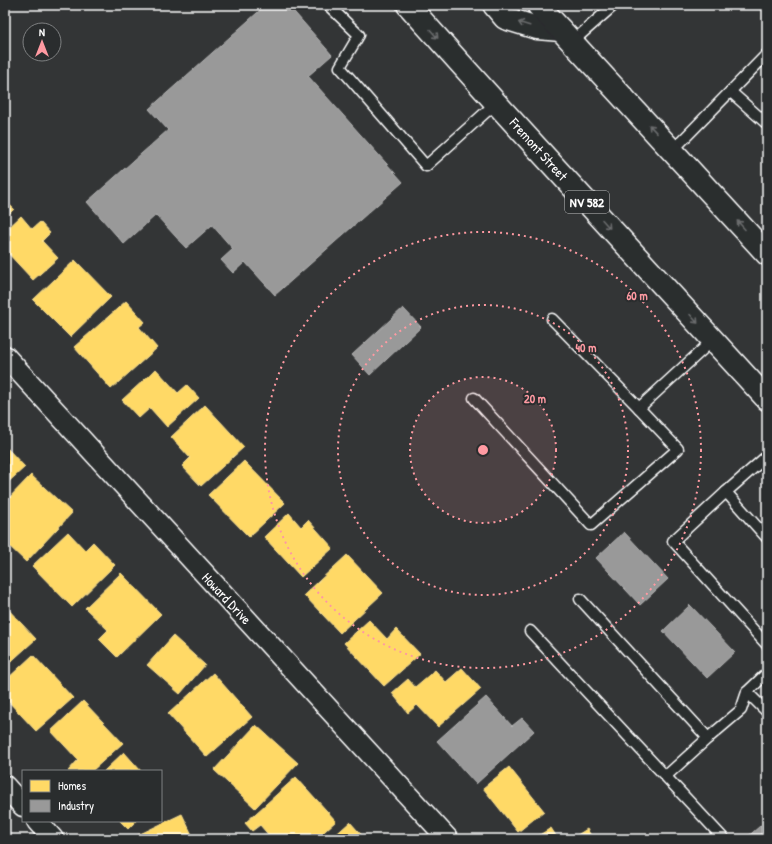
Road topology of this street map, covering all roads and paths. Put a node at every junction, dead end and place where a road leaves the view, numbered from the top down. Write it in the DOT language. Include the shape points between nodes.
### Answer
graph roads {
  1 [pos="328,5"];
  2 [pos="408,5"];
  3 [pos="494,5"];
  4 [pos="538,5"];
  5 [pos="614,5"];
  6 [pos="566,36"];
  7 [pos="767,54"];
  8 [pos="731,92"];
  9 [pos="496,103"];
  10 [pos="767,124"];
  11 [pos="673,150"];
  12 [pos="767,254"];
  13 [pos="552,319"];
  14 [pos="713,340"];
  15 [pos="5,356"];
  16 [pos="474,398"];
  17 [pos="767,399"];
  18 [pos="639,408"];
  19 [pos="767,456"];
  20 [pos="726,492"];
  21 [pos="767,538"];
  22 [pos="580,600"];
  23 [pos="530,631"];
  24 [pos="767,645"];
  25 [pos="767,673"];
  26 [pos="747,692"];
  27 [pos="767,712"];
  28 [pos="708,738"];
  29 [pos="666,776"];
  30 [pos="5,786"];
  31 [pos="22,805"];
  32 [pos="38,822"];
  33 [pos="54,839"];
  34 [pos="448,839"];
  35 [pos="724,839"];
  1 -- 9 [label="lane" via="358,35 340,67 426,166"];
  2 -- 9 [label="main road, Fremont Street / NV 582, one-way"];
  6 -- 3 [label="main road, one-way" via="505,18"];
  4 -- 6 [label="main road"];
  5 -- 6 [label="lane"];
  11 -- 6 [label="main road, one-way"];
  7 -- 8 [label="lane"];
  8 -- 10 [label="lane"];
  8 -- 11 [label="lane"];
  9 -- 14 [label="main road, Fremont Street / NV 582, one-way"];
  12 -- 11 [label="main road, one-way"];
  13 -- 18 [label="lane"];
  14 -- 17 [label="main road, Fremont Street / NV 582"];
  14 -- 18 [label="lane"];
  15 -- 34 [label="street, Howard Drive"];
  16 -- 18 [label="lane" via="591,525 678,449"];
  19 -- 20 [label="lane"];
  20 -- 21 [label="lane"];
  20 -- 24 [label="lane" via="672,541"];
  22 -- 28 [label="lane"];
  23 -- 29 [label="lane"];
  25 -- 26 [label="lane"];
  26 -- 27 [label="lane"];
  26 -- 28 [label="lane" via="741,710"];
  28 -- 29 [label="lane"];
  29 -- 35 [label="lane"];
  30 -- 31 [label="street"];
  32 -- 33 [label="street"];
}
